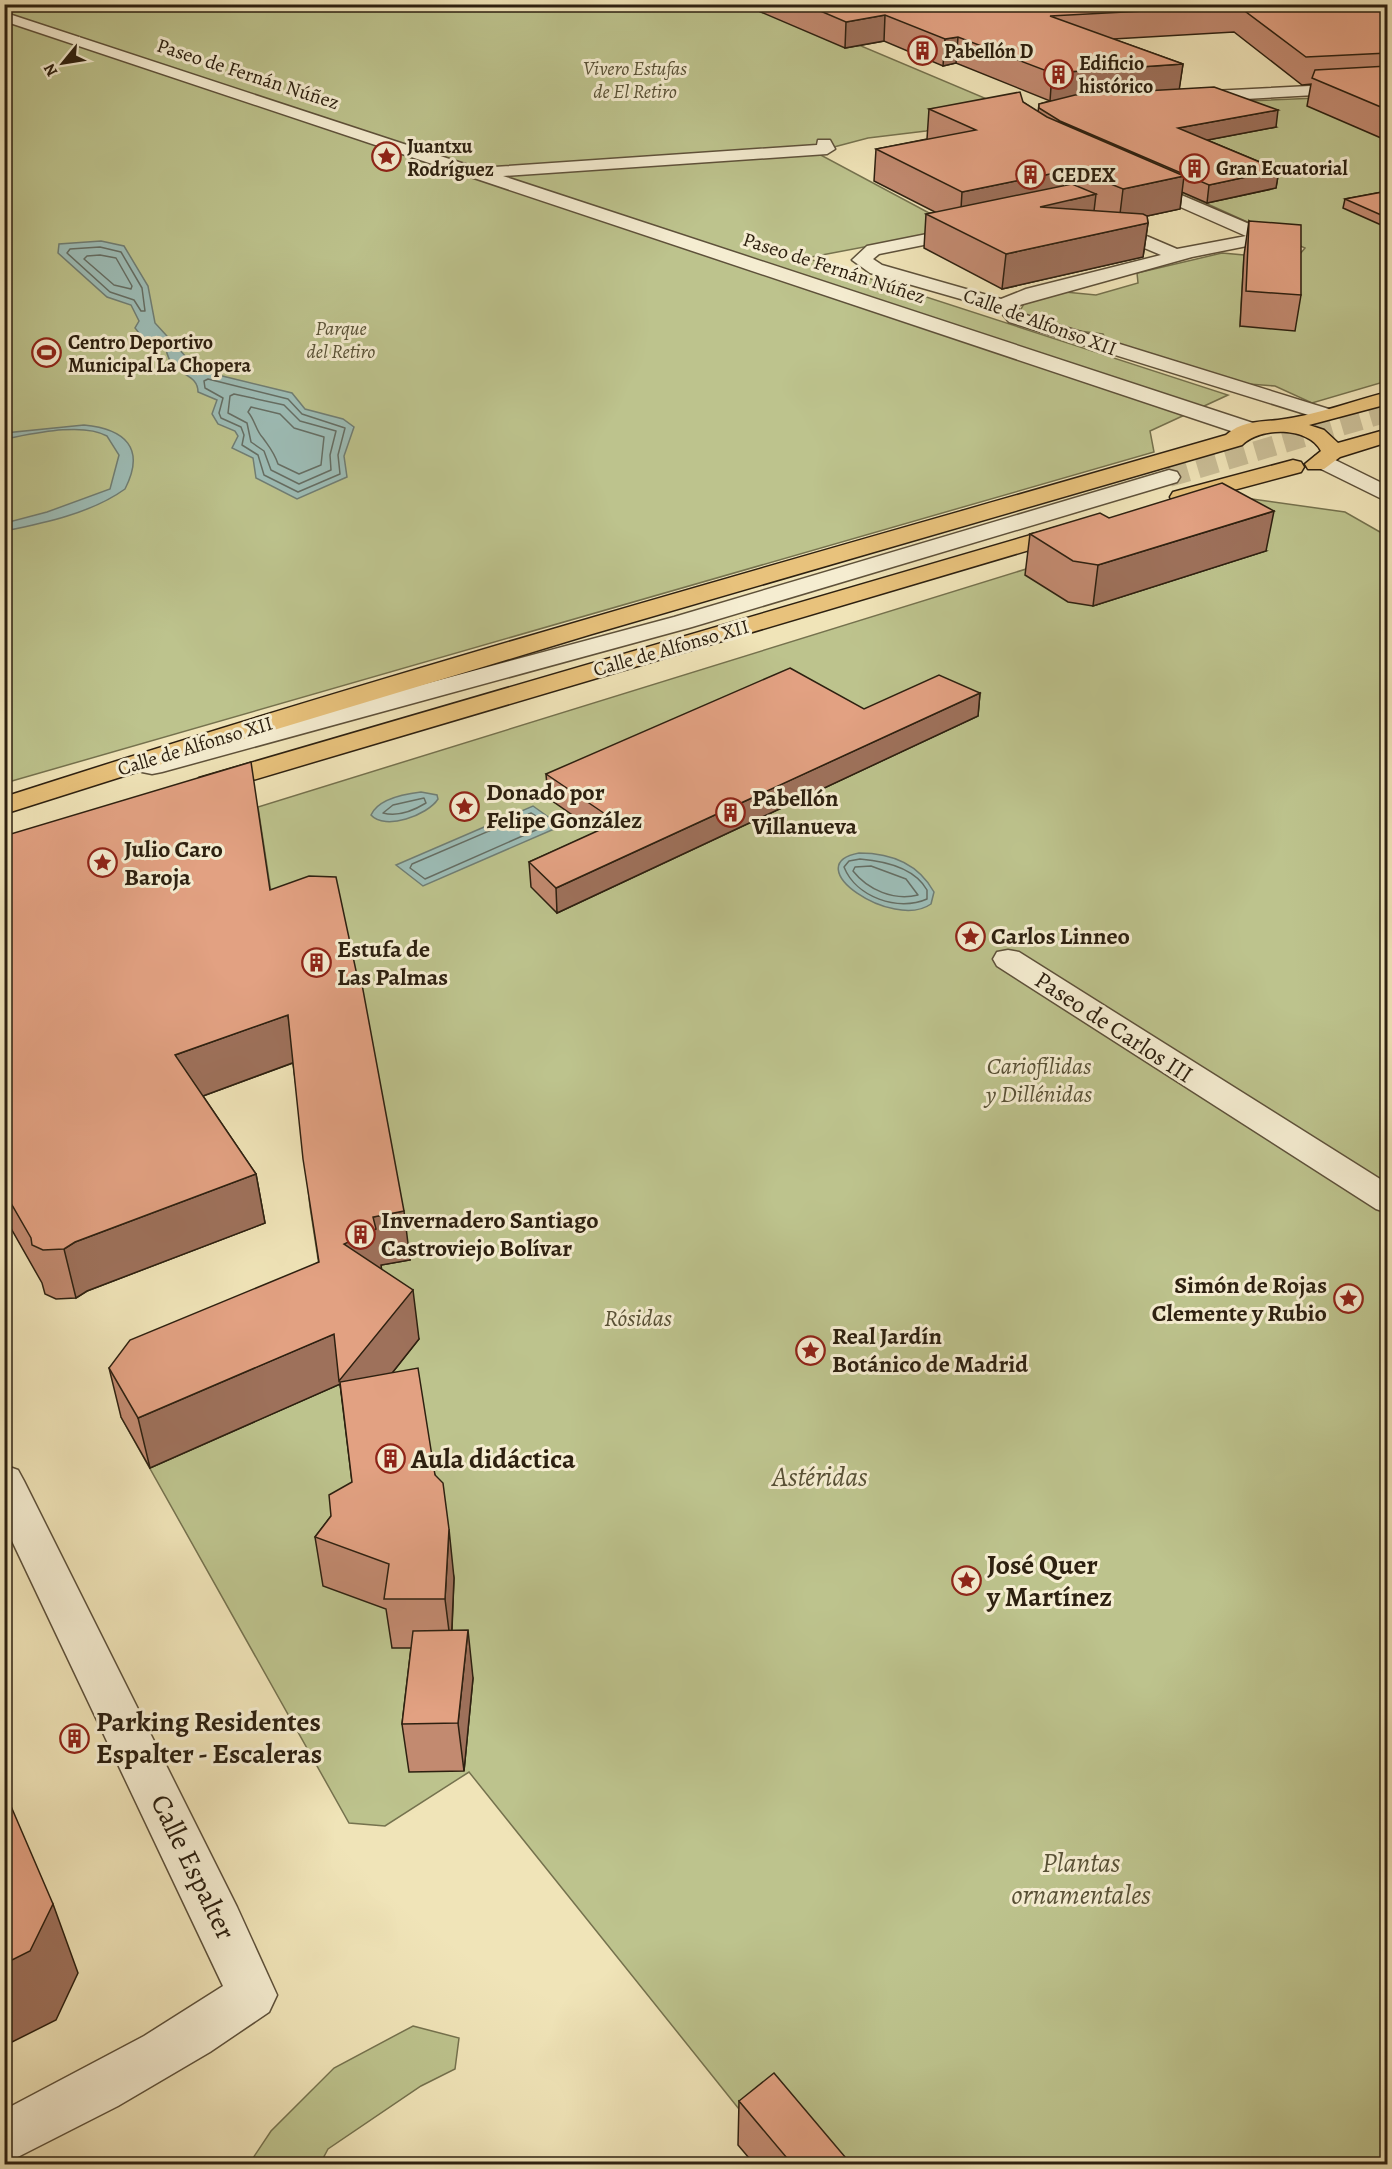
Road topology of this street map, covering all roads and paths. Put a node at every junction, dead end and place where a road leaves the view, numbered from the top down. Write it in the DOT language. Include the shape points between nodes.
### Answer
graph roads {
  1 [pos="28,8"];
  2 [pos="7,19"];
  3 [pos="1388,86"];
  4 [pos="1181,98"];
  5 [pos="824,143"];
  6 [pos="474,172"];
  7 [pos="1125,176"];
  8 [pos="1082,214"];
  9 [pos="990,226"];
  10 [pos="1185,255"];
  11 [pos="1006,306"];
  12 [pos="1388,398"];
  13 [pos="1325,414"];
  14 [pos="1279,426"];
  15 [pos="1241,434"];
  16 [pos="1384,438"];
  17 [pos="1328,456"];
  18 [pos="1293,467"];
  19 [pos="1169,477"];
  20 [pos="1388,495"];
  21 [pos="683,622"];
  22 [pos="187,788"];
  23 [pos="12,803"];
  24 [pos="1008,959"];
  25 [pos="1388,1201"];
  26 [pos="4,1481"];
  27 [pos="4,2138"];
  1 -- 2 [label="street"];
  2 -- 6 [label="street, Paseo de Fernán Núñez"];
  3 -- 4 [label="street"];
  5 -- 6 [label="street, Paseo de Fernán Núñez" via="826,149"];
  6 -- 15 [label="street, Paseo de Fernán Núñez"];
  7 -- 10 [label="street" via="1255,233 1256,239"];
  8 -- 10 [label="street" via="1167,253"];
  9 -- 11 [label="street, Calle de Alfonso XII" via="873,250 861,260 876,269"];
  10 -- 11 [label="street" via="1033,293 1010,300"];
  11 -- 13 [label="street, Calle de Alfonso XII" via="1016,318"];
  12 -- 13 [label="main road, Calle de Alfonso XII"];
  13 -- 14 [label="main road, Calle de Alfonso XII"];
  14 -- 15 [label="main road, Calle de Alfonso XII"];
  14 -- 17 [label="main road, Calle de Alfonso XII" via="1316,435 1330,444"];
  15 -- 18 [label="main road, Calle de Alfonso XII" via="1236,449 1247,457"];
  15 -- 23 [label="main road, Calle de Alfonso XII" via="583,628"];
  16 -- 17 [label="main road, Calle de Alfonso XII"];
  17 -- 18 [label="main road, Calle de Alfonso XII"];
  17 -- 20 [label="street"];
  18 -- 22 [label="main road, Calle de Alfonso XII"];
  19 -- 21 [label="street, Calle de Alfonso XII"];
  21 -- 22 [label="street, Calle de Alfonso XII"];
  21 -- 23 [label="street, Calle de Alfonso XII"];
  24 -- 25 [label="street, Paseo de Carlos III"];
  26 -- 27 [label="street, Calle Espalter" via="252,1995 207,2029 152,2061"];
}
